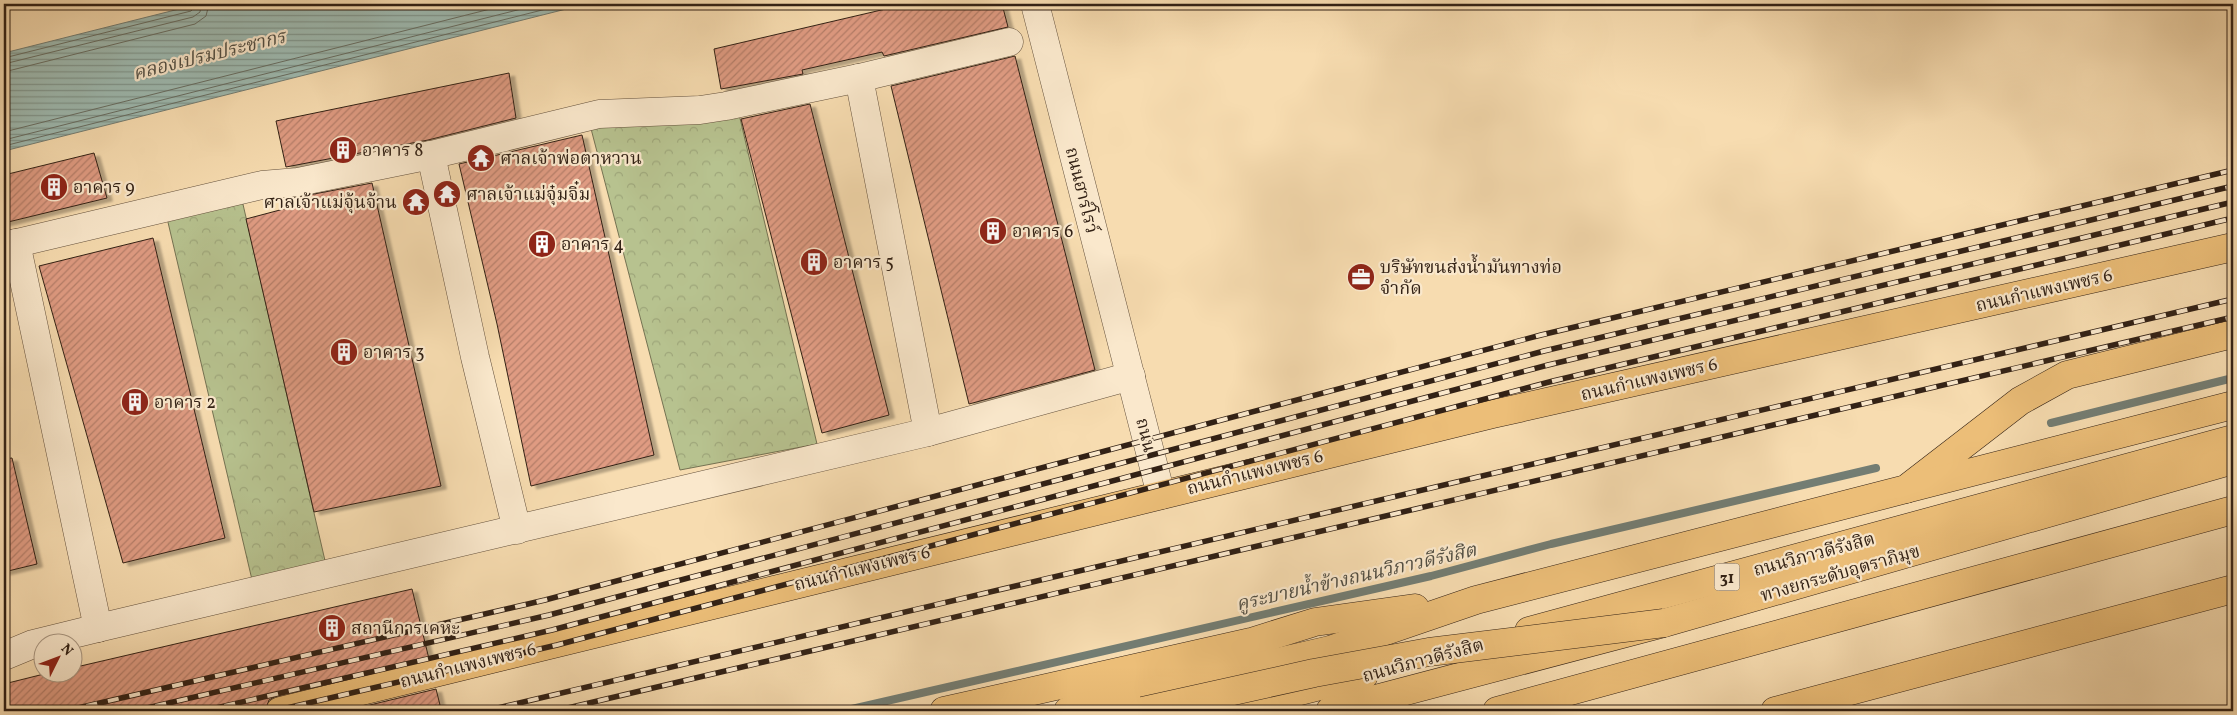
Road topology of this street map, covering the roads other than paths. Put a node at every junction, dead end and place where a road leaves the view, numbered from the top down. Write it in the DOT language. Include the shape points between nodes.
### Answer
graph roads {
  1 [pos="1035,4"];
  2 [pos="1009,42"];
  3 [pos="859,78"];
  4 [pos="431,155"];
  5 [pos="10,245"];
  6 [pos="2233,247"];
  7 [pos="2233,334"];
  8 [pos="1130,376"];
  9 [pos="2233,405"];
  10 [pos="928,432"];
  11 [pos="2233,439"];
  12 [pos="2233,460"];
  13 [pos="1906,489"];
  14 [pos="1161,494"];
  15 [pos="2233,510"];
  16 [pos="2233,525"];
  17 [pos="517,530"];
  18 [pos="2233,589"];
  19 [pos="1476,600"];
  20 [pos="1664,623"];
  21 [pos="98,628"];
  22 [pos="4,656"];
  23 [pos="280,711"];
  24 [pos="944,711"];
  25 [pos="1068,711"];
  26 [pos="1143,711"];
  27 [pos="1220,711"];
  28 [pos="1330,711"];
  29 [pos="1497,711"];
  30 [pos="1526,711"];
  31 [pos="1774,711"];
  1 -- 8 [label="street, ถนนฮาร์โรว์"];
  2 -- 3 [label="street"];
  3 -- 4 [label="street" via="700,110 599,114"];
  3 -- 10 [label="street"];
  4 -- 5 [label="street" via="298,182 262,185"];
  4 -- 17 [label="street"];
  5 -- 21 [label="street"];
  6 -- 14 [label="main road, ถนนกำแพงเพชร 6" via="1493,414"];
  7 -- 13 [label="main road" via="2066,375 2020,401"];
  8 -- 10 [label="street"];
  8 -- 14 [label="street, ถนน"];
  9 -- 13 [label="main road, 31"];
  10 -- 17 [label="street"];
  11 -- 27 [label="main road, ถนนวิภาวดีรังสิต / 31" via="1400,666"];
  12 -- 20 [label="main road, ทางยกระดับอุตราภิมุข / 31"];
  13 -- 19 [label="main road, ถนนวิภาวดีรังสิต / 31"];
  14 -- 23 [label="main road, ถนนกำแพงเพชร 6"];
  15 -- 29 [label="main road"];
  16 -- 30 [label="main road" via="1651,688"];
  17 -- 21 [label="street"];
  18 -- 31 [label="main road"];
  19 -- 24 [label="main road" via="1315,622 1251,642"];
  19 -- 25 [label="main road, ถนนวิภาวดีรังสิต / 31" via="1330,650"];
  20 -- 26 [label="main road, bridge" via="1429,652 1314,672"];
  20 -- 28 [label="main road, ทางยกระดับอุตราภิมุข / 31, bridge"];
  21 -- 22 [label="street" via="33,644"];
}
